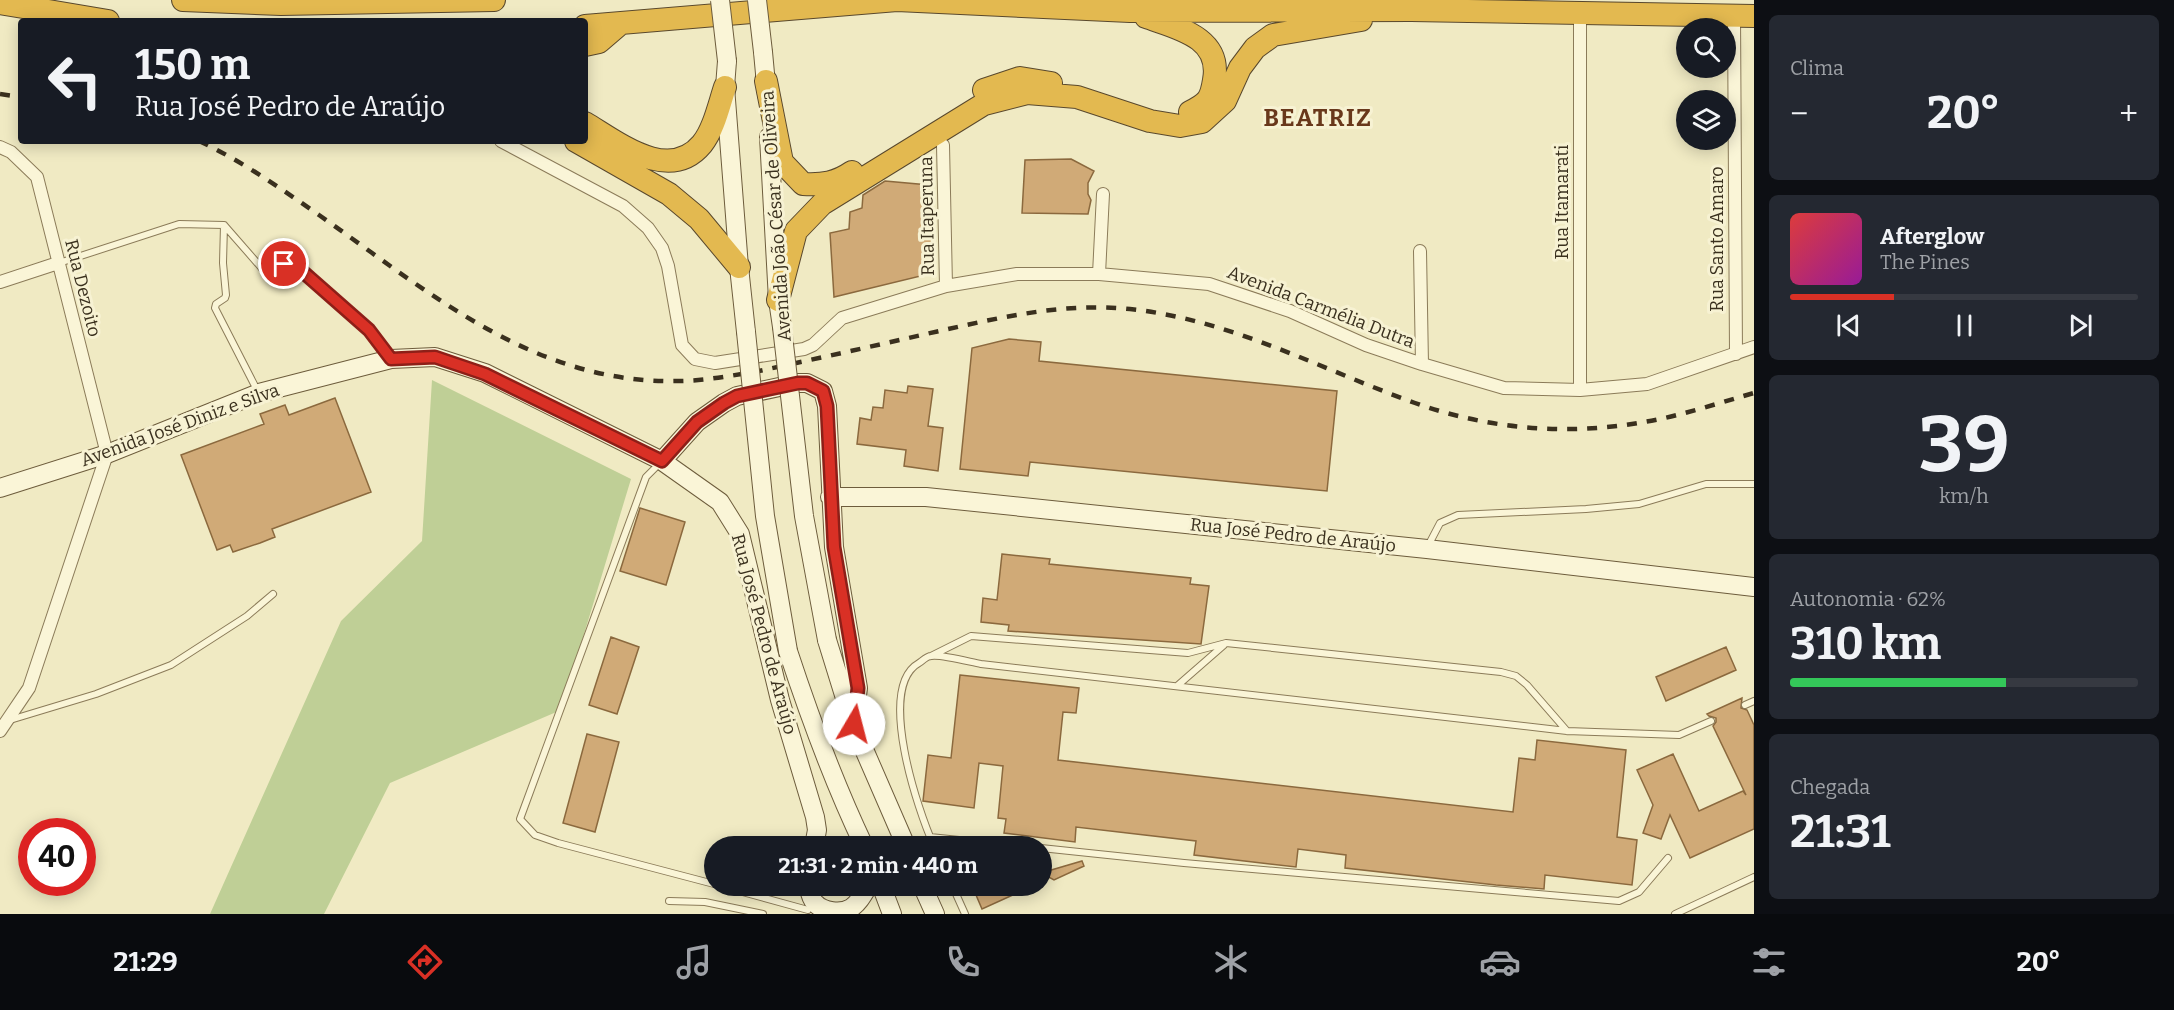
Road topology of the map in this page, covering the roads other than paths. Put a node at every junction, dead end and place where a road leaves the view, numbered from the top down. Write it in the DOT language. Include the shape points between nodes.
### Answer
graph roads {
  1 [pos="183,0"];
  2 [pos="494,0"];
  3 [pos="720,0"];
  4 [pos="758,0"];
  5 [pos="290,2"];
  6 [pos="0,3"];
  7 [pos="1411,9"];
  8 [pos="1130,11"];
  9 [pos="1580,14"];
  10 [pos="1744,16"];
  11 [pos="90,18"];
  12 [pos="620,24"];
  13 [pos="588,26"];
  14 [pos="588,44"];
  15 [pos="766,81"];
  16 [pos="725,87"];
  17 [pos="588,125"];
  18 [pos="507,144"];
  19 [pos="581,144"];
  20 [pos="943,145"];
  21 [pos="0,147"];
  22 [pos="1103,194"];
  23 [pos="224,225"];
  24 [pos="1420,251"];
  25 [pos="58,263"];
  26 [pos="739,267"];
  27 [pos="1099,274"];
  28 [pos="0,282"];
  29 [pos="946,286"];
  30 [pos="778,300"];
  31 [pos="1754,347"];
  32 [pos="1736,354"];
  33 [pos="391,359"];
  34 [pos="1422,364"];
  35 [pos="1580,390"];
  36 [pos="259,393"];
  37 [pos="107,454"];
  38 [pos="662,461"];
  39 [pos="1754,484"];
  40 [pos="0,488"];
  41 [pos="830,497"];
  42 [pos="1427,549"];
  43 [pos="1754,587"];
  44 [pos="273,594"];
  45 [pos="1226,643"];
  46 [pos="930,656"];
  47 [pos="1178,686"];
  48 [pos="1754,701"];
  49 [pos="1745,705"];
  50 [pos="1711,721"];
  51 [pos="854,724"];
  52 [pos="3,726"];
  53 [pos="1567,731"];
  54 [pos="816,836"];
  55 [pos="859,836"];
  56 [pos="902,836"];
  57 [pos="930,836"];
  58 [pos="1052,849"];
  59 [pos="1668,858"];
  60 [pos="1754,877"];
  61 [pos="704,882"];
  62 [pos="759,896"];
  63 [pos="862,896"];
  64 [pos="885,896"];
  65 [pos="927,896"];
  66 [pos="957,896"];
  67 [pos="669,902"];
  68 [pos="809,909"];
  69 [pos="837,913"];
  70 [pos="763,914"];
  71 [pos="892,914"];
  72 [pos="935,914"];
  73 [pos="965,914"];
  74 [pos="1675,914"];
  1 -- 5 [label="highway"];
  2 -- 5 [label="highway"];
  3 -- 16 [label="street, Avenida João César de Oliveira, bridge" via="727,61"];
  4 -- 15 [label="street, Avenida João César de Oliveira, bridge"];
  6 -- 11 [label="highway"];
  7 -- 8 [label="highway"];
  7 -- 9 [label="highway"];
  7 -- 30 [label="highway" via="1273,35 1255,48 1240,68 1225,101 1202,122 1180,126 1150,121 1067,96 1028,93 984,104 822,204 807,218 796,231"];
  8 -- 12 [label="highway" via="897,0"];
  8 -- 15 [label="highway" via="1196,36 1210,50 1216,70 1211,97 1200,107 1185,114 1152,110 1080,87 1020,78 978,92 840,180 822,185 803,184 782,162"];
  9 -- 10 [label="highway"];
  9 -- 35 [label="street, Rua Itamarati"];
  10 -- 32 [label="street, Rua Santo Amaro"];
  12 -- 13 [label="highway"];
  12 -- 14 [label="highway" via="599,42"];
  15 -- 30 [label="street, Avenida João César de Oliveira"];
  16 -- 17 [label="highway" via="702,144 674,159 642,157"];
  16 -- 26 [label="street, Avenida João César de Oliveira"];
  18 -- 29 [label="street, Avenida Carmélia Dutra" via="623,206 648,228 662,248 668,266 682,345 695,359 715,363 804,350 842,318"];
  19 -- 26 [label="highway" via="669,194 699,219"];
  20 -- 29 [label="street, Rua Itaperuna"];
  21 -- 25 [label="street, Rua Dezoito" via="37,177"];
  22 -- 27 [label="street"];
  23 -- 25 [label="lane" via="179,224"];
  23 -- 33 [label="lane" via="266,273 273,274 284,264 294,264 369,330"];
  23 -- 36 [label="lane" via="226,297 215,308"];
  24 -- 34 [label="street"];
  25 -- 28 [label="street"];
  25 -- 37 [label="street, Rua Dezoito"];
  26 -- 55 [label="street, Avenida João César de Oliveira, bridge" via="765,516 788,651 815,731"];
  27 -- 29 [label="street, Avenida Carmélia Dutra" via="1017,274"];
  27 -- 34 [label="street, Avenida Carmélia Dutra" via="1209,284 1290,311 1366,345"];
  30 -- 51 [label="street, Avenida João César de Oliveira, bridge" via="804,516 827,640"];
  31 -- 32 [label="street, Avenida Carmélia Dutra"];
  32 -- 35 [label="street, Avenida Carmélia Dutra" via="1647,384"];
  33 -- 36 [label="street, Avenida José Diniz e Silva"];
  33 -- 38 [label="street, Avenida José Diniz e Silva" via="435,357 485,374"];
  34 -- 35 [label="street, Avenida Carmélia Dutra" via="1504,388"];
  36 -- 37 [label="street, Avenida José Diniz e Silva"];
  37 -- 40 [label="street, Avenida José Diniz e Silva"];
  37 -- 52 [label="street" via="29,688"];
  38 -- 41 [label="street" via="697,422 730,399 807,383 823,391 827,406"];
  38 -- 54 [label="street, Rua José Pedro de Araújo" via="720,502 740,534 780,700 815,817"];
  38 -- 61 [label="lane" via="646,477 520,819 535,835 558,843"];
  39 -- 42 [label="lane" via="1706,484 1639,504 1458,515 1440,523"];
  41 -- 42 [label="street, Rua José Pedro de Araújo" via="926,497"];
  41 -- 51 [label="street" via="834,547 858,688"];
  42 -- 43 [label="street, Rua José Pedro de Araújo"];
  44 -- 52 [label="lane" via="247,616 171,665"];
  45 -- 46 [label="lane" via="1188,653 972,636"];
  45 -- 47 [label="lane"];
  45 -- 53 [label="lane" via="1501,672 1516,676 1527,685"];
  46 -- 47 [label="lane"];
  46 -- 57 [label="lane" via="912,666 903,685 900,729 912,785"];
  47 -- 53 [label="lane"];
  48 -- 49 [label="lane"];
  50 -- 53 [label="lane" via="1679,735"];
  51 -- 56 [label="street, Avenida João César de Oliveira"];
  58 -- 59 [label="lane" via="1619,901 1638,892"];
  60 -- 74 [label="lane"];
  62 -- 68 [label="lane"];
  63 -- 69 [label="street" via="857,904"];
  64 -- 71 [label="street"];
  65 -- 72 [label="street"];
  66 -- 73 [label="lane"];
  67 -- 70 [label="lane" via="705,902"];
  68 -- 69 [label="street"];
}
